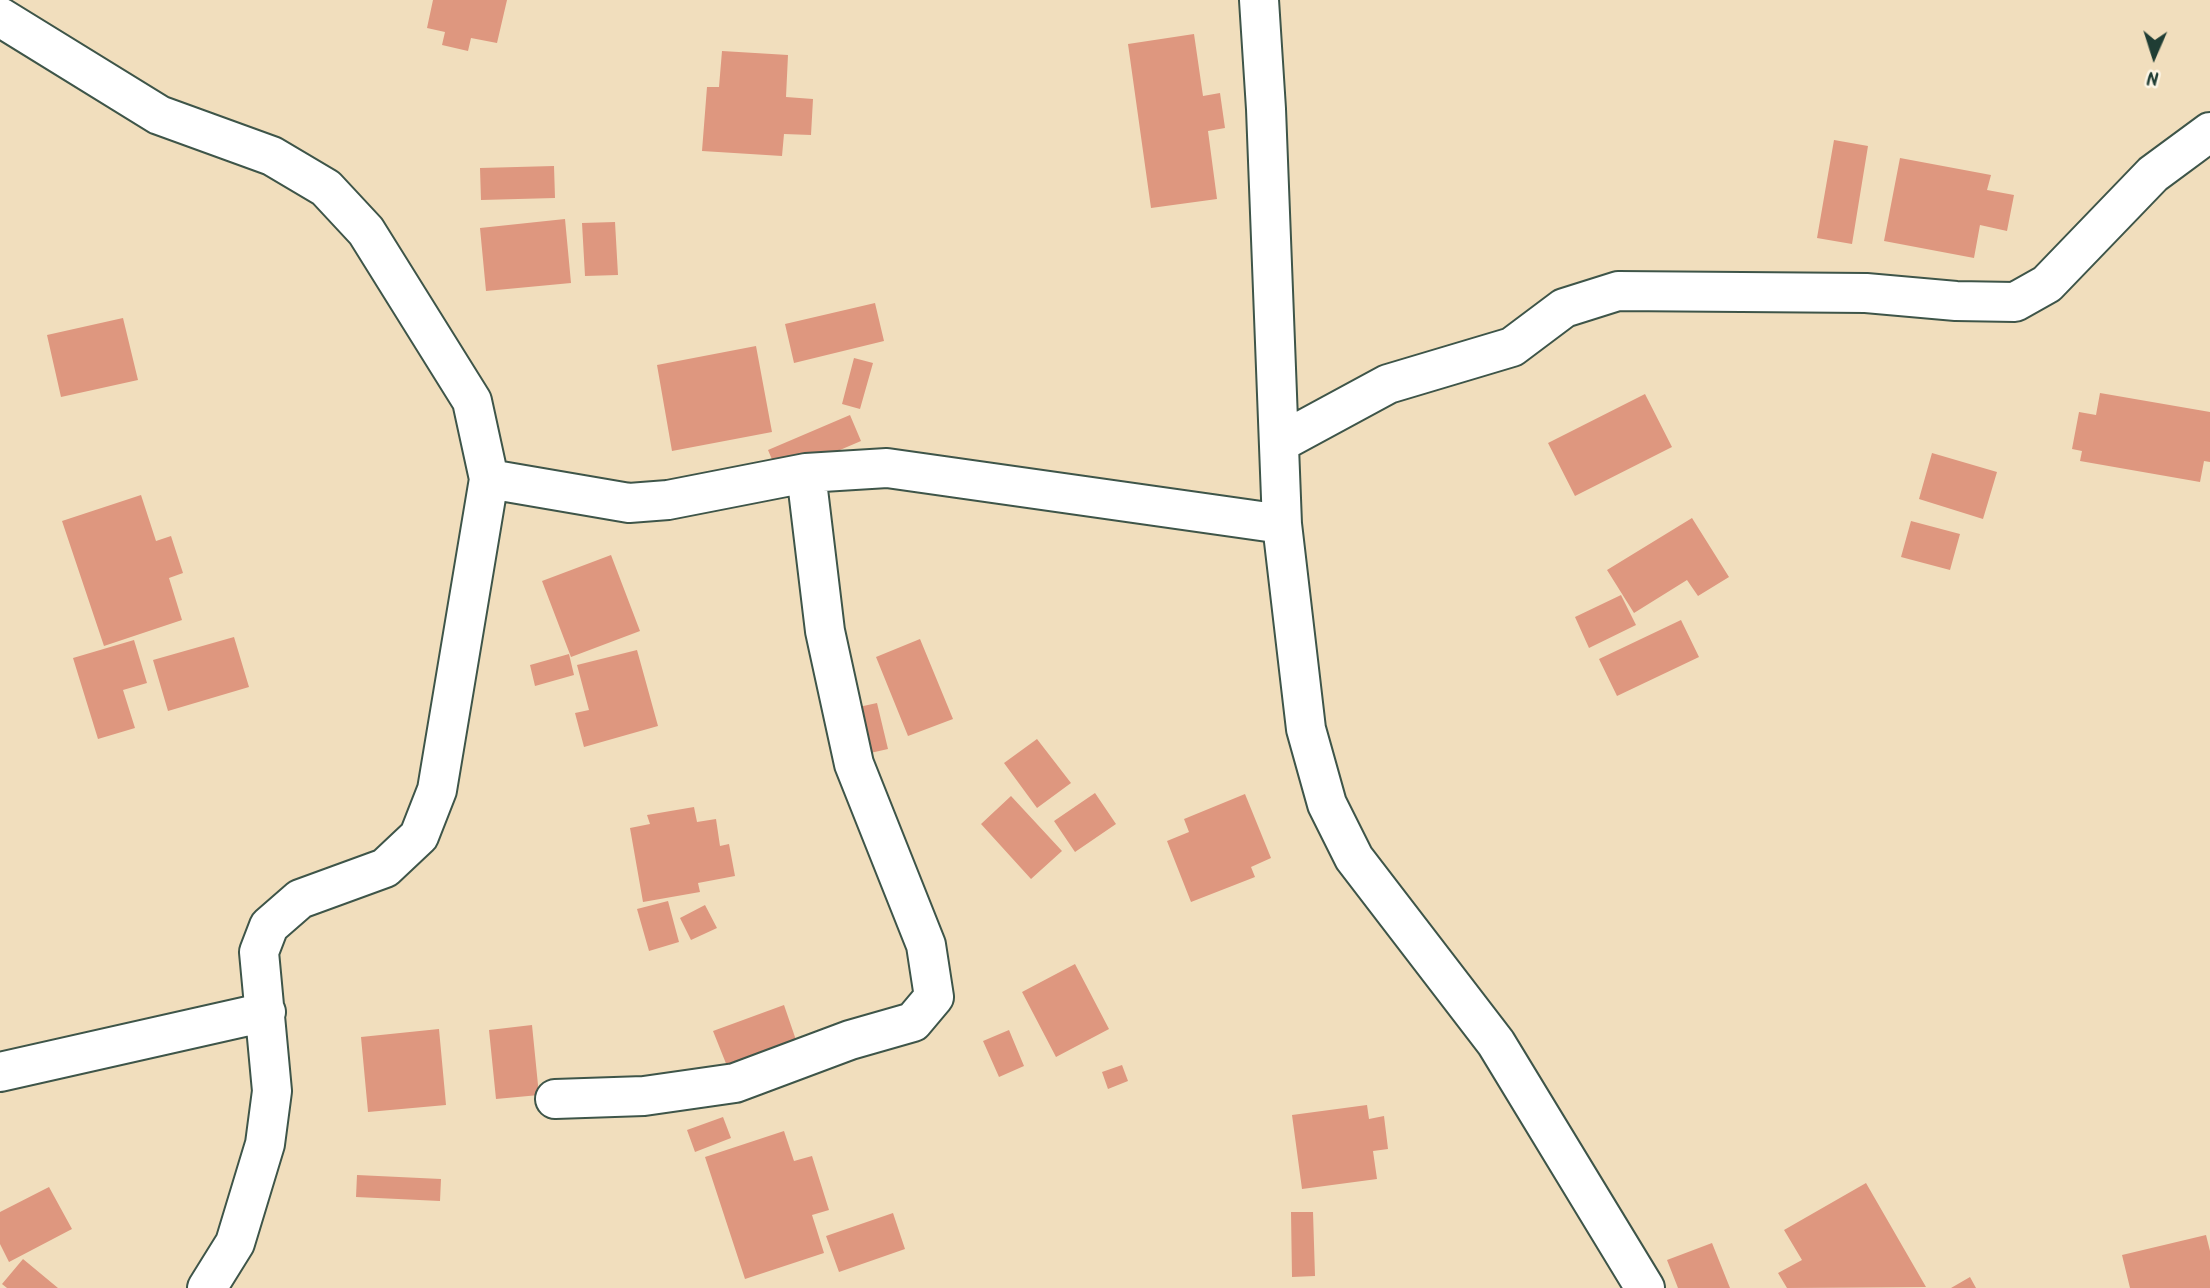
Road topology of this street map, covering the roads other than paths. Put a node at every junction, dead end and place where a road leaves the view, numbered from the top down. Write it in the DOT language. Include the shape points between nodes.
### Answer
graph roads {
  1 [pos="1259,0"];
  2 [pos="0,17"];
  3 [pos="2210,132"];
  4 [pos="1279,443"];
  5 [pos="806,473"];
  6 [pos="489,480"];
  7 [pos="1282,524"];
  8 [pos="266,1012"];
  9 [pos="0,1072"];
  10 [pos="555,1099"];
  11 [pos="207,1288"];
  12 [pos="1645,1288"];
  1 -- 4 [label="street"];
  2 -- 6 [label="street" via="159,115 272,156 326,188 366,231 472,401"];
  3 -- 4 [label="street" via="2153,174 2047,284 2015,302 1866,293 1618,291 1564,308 1512,347 1388,384"];
  4 -- 7 [label="street"];
  5 -- 6 [label="street" via="668,500 629,503"];
  5 -- 7 [label="street" via="887,468"];
  5 -- 10 [label="street" via="825,631 854,764 926,945 934,997 913,1022 735,1083 644,1097"];
  6 -- 8 [label="street" via="437,790 419,836 385,868 300,899 269,926 259,953"];
  7 -- 12 [label="street" via="1306,729 1327,804 1354,858 1496,1043"];
  8 -- 9 [label="street"];
  8 -- 11 [label="street" via="272,1091 265,1144 235,1243"];
}
